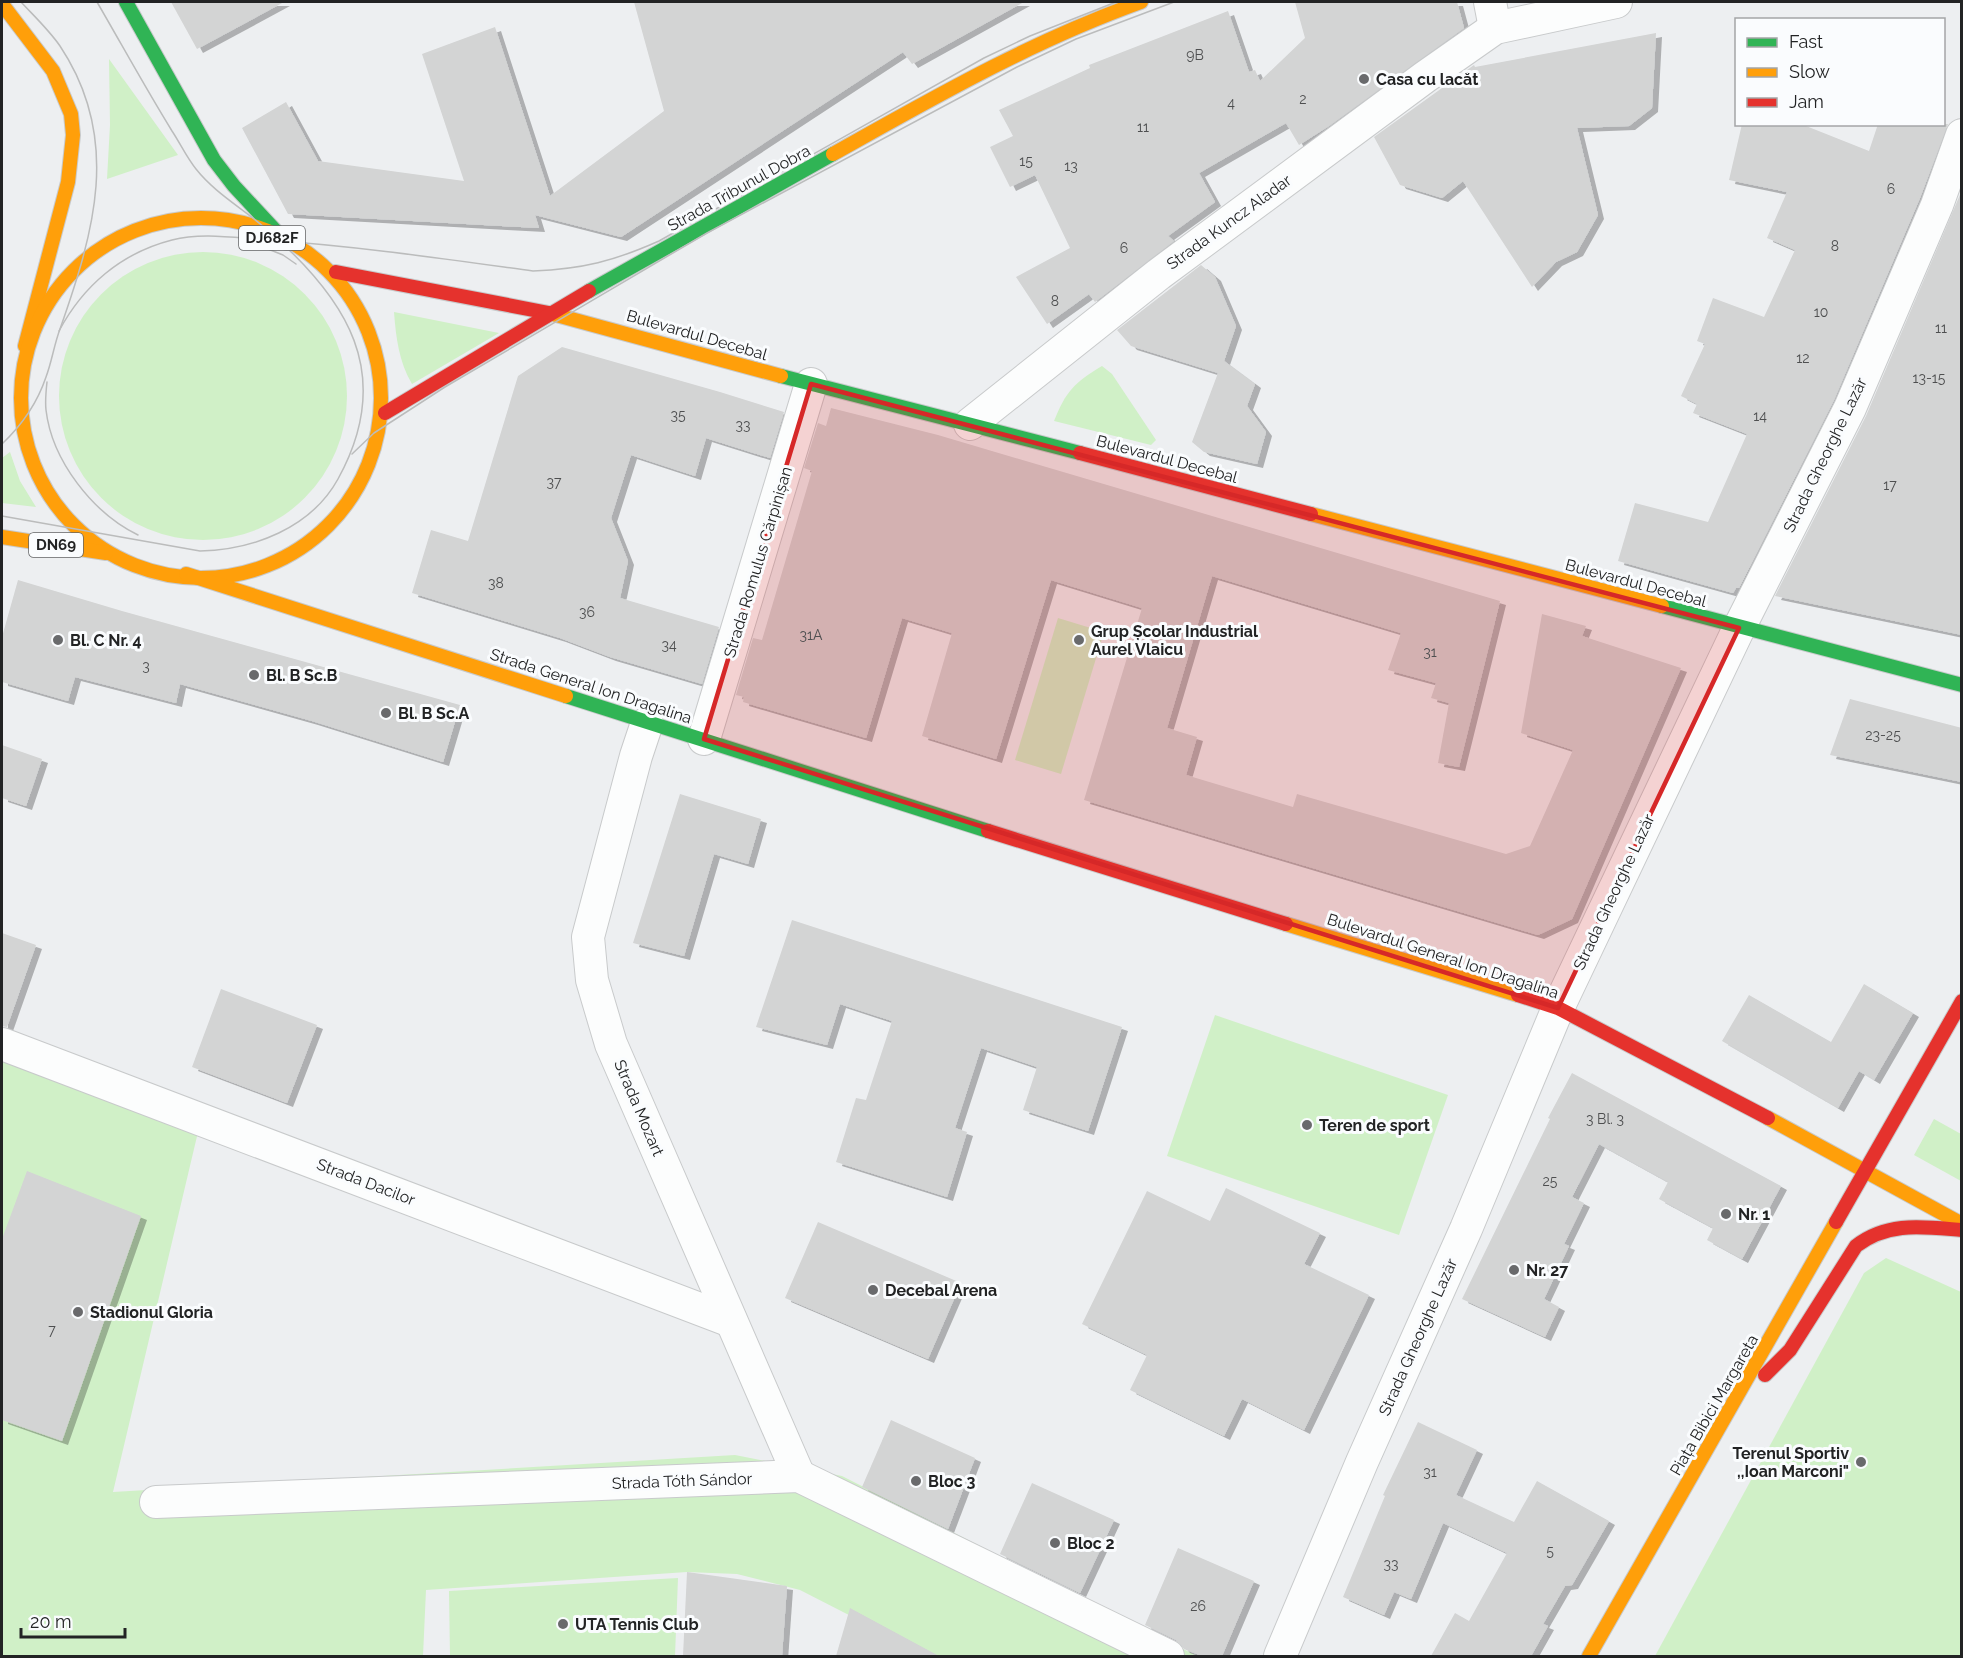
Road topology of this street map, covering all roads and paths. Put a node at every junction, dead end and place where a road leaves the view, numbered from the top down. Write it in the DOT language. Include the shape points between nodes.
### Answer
graph roads {
  1 [pos="126,2"];
  2 [pos="1141,2"];
  3 [pos="1616,2"];
  4 [pos="2,4"];
  5 [pos="1492,15"];
  6 [pos="1962,135"];
  7 [pos="287,243"];
  8 [pos="336,272"];
  9 [pos="549,313"];
  10 [pos="25,346"];
  11 [pos="18,382"];
  12 [pos="811,384"];
  13 [pos="7,405"];
  14 [pos="385,413"];
  15 [pos="970,424"];
  16 [pos="2,537"];
  17 [pos="110,554"];
  18 [pos="186,574"];
  19 [pos="1739,628"];
  20 [pos="1962,685"];
  21 [pos="647,723"];
  22 [pos="705,739"];
  23 [pos="985,830"];
  24 [pos="1962,1001"];
  25 [pos="1558,1008"];
  26 [pos="2,1044"];
  27 [pos="1864,1169"];
  28 [pos="1962,1224"];
  29 [pos="1962,1230"];
  30 [pos="731,1321"];
  31 [pos="1743,1388"];
  32 [pos="799,1476"];
  33 [pos="156,1502"];
  34 [pos="1168,1656"];
  35 [pos="1280,1656"];
  36 [pos="1589,1656"];
  1 -- 7 [label="main road, DJ682F" via="214,160"];
  2 -- 9 [label="main road, Strada Tribunul Dobra" via="1016,54"];
  3 -- 5 [label="street"];
  4 -- 10 [label="main road, DJ682F" via="52,71 71,114 73,135 68,182"];
  5 -- 15 [label="street, Strada Kuncz Aladar" via="1425,77 1159,274"];
  6 -- 19 [label="street, Strada Gheorghe Lazăr" via="1937,205 1850,408"];
  7 -- 8 [label="main road, DJ682F"];
  7 -- 10 [label="main road, DJ682F" via="227,224 194,219 139,231 106,249 59,289 38,318"];
  8 -- 9 [label="main road"];
  8 -- 14 [label="main road, DJ682F" via="360,302 381,356"];
  9 -- 12 [label="main road, Bulevardul Decebal"];
  9 -- 14 [label="main road"];
  10 -- 11 [label="main road, DJ682F"];
  11 -- 13 [label="main road"];
  11 -- 17 [label="main road, DJ682F" via="19,427 24,453 38,486 61,516"];
  12 -- 15 [label="main road, Bulevardul Decebal"];
  12 -- 22 [label="street, Strada Romulus Cărpinișan"];
  14 -- 18 [label="main road, DJ682F" via="380,440 366,470 346,501 317,533 287,553 245,569"];
  15 -- 19 [label="main road, Bulevardul Decebal"];
  16 -- 17 [label="main road, DN69"];
  17 -- 18 [label="main road, DJ682F"];
  18 -- 21 [label="main road, Strada General Ion Dragalina"];
  19 -- 20 [label="main road, Bulevardul Decebal"];
  19 -- 25 [label="street, Strada Gheorghe Lazăr"];
  21 -- 22 [label="main road, Strada General Ion Dragalina"];
  21 -- 30 [label="street, Strada Mozart" via="588,937 592,980 611,1044"];
  22 -- 23 [label="main road, Strada General Ion Dragalina"];
  23 -- 25 [label="main road, Bulevardul General Ion Dragalina"];
  24 -- 27 [label="main road, Piața Bibici Margareta"];
  25 -- 27 [label="main road, Bulevardul General Ion Dragalina"];
  25 -- 35 [label="street, Strada Gheorghe Lazăr"];
  26 -- 30 [label="street, Strada Dacilor"];
  27 -- 28 [label="main road, Bulevardul General Ion Dragalina"];
  27 -- 31 [label="main road, Piața Bibici Margareta"];
  29 -- 31 [label="main road" via="1911,1226 1881,1231 1864,1239 1790,1350 1766,1374"];
  30 -- 32 [label="street, Strada Mozart"];
  31 -- 36 [label="main road, Piața Bibici Margareta"];
  32 -- 33 [label="street, Strada Tóth Sándor"];
  32 -- 34 [label="street, Strada Tóth Sándor"];
}
